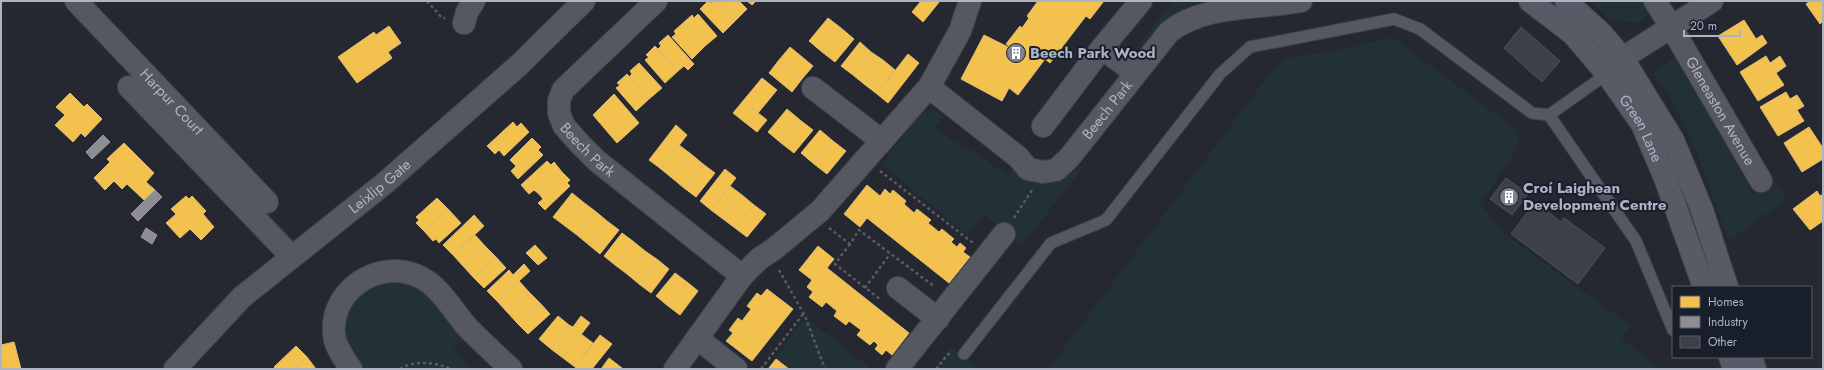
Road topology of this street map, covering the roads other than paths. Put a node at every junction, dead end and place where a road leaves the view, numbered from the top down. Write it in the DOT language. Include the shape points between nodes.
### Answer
graph roads {
  1 [pos="76,1"];
  2 [pos="474,1"];
  3 [pos="584,1"];
  4 [pos="656,1"];
  5 [pos="970,1"];
  6 [pos="1141,1"];
  7 [pos="1300,1"];
  8 [pos="1530,1"];
  9 [pos="1566,1"];
  10 [pos="1655,1"];
  11 [pos="1712,1"];
  12 [pos="464,23"];
  13 [pos="1672,28"];
  14 [pos="1102,48"];
  15 [pos="1623,59"];
  16 [pos="1135,73"];
  17 [pos="1607,74"];
  18 [pos="129,87"];
  19 [pos="929,87"];
  20 [pos="813,88"];
  21 [pos="1549,115"];
  22 [pos="1043,126"];
  23 [pos="882,141"];
  24 [pos="1665,178"];
  25 [pos="1760,181"];
  26 [pos="267,202"];
  27 [pos="1004,234"];
  28 [pos="292,257"];
  29 [pos="742,276"];
  30 [pos="1704,286"];
  31 [pos="1727,286"];
  32 [pos="891,295"];
  33 [pos="938,319"];
  34 [pos="1672,328"];
  35 [pos="696,338"];
  36 [pos="964,354"];
  37 [pos="1730,358"];
  38 [pos="1741,358"];
  39 [pos="1751,358"];
  40 [pos="175,369"];
  41 [pos="351,369"];
  42 [pos="512,369"];
  43 [pos="674,369"];
  44 [pos="736,369"];
  45 [pos="897,369"];
  46 [pos="1734,369"];
  47 [pos="1745,369"];
  48 [pos="1755,369"];
  1 -- 26 [label="street, Harpur Court"];
  2 -- 12 [label="street"];
  3 -- 28 [label="street, Leixlip Gate" via="520,65 385,183"];
  4 -- 29 [label="street, Beech Park" via="563,90 559,100 559,113 564,126 598,161"];
  5 -- 19 [label="street" via="960,31"];
  6 -- 14 [label="street"];
  7 -- 16 [label="street, Beech Park" via="1194,17 1169,32"];
  8 -- 17 [label="street, Green Lane" via="1573,34"];
  9 -- 15 [label="street, Green Lane" via="1602,34"];
  10 -- 13 [label="street, Gleneaston Avenue"];
  11 -- 13 [label="street"];
  13 -- 15 [label="street"];
  13 -- 25 [label="street, Gleneaston Avenue"];
  14 -- 16 [label="street"];
  14 -- 22 [label="street"];
  15 -- 17 [label="street"];
  15 -- 24 [label="street" via="1628,84 1657,130"];
  15 -- 31 [label="street, Green Lane" via="1673,140 1702,210"];
  16 -- 19 [label="street, Beech Park" via="1060,168 1042,172 1028,169 1018,157"];
  17 -- 21 [label="lane"];
  17 -- 24 [label="street, Green Lane" via="1642,124"];
  18 -- 28 [label="street"];
  19 -- 23 [label="street"];
  20 -- 23 [label="street"];
  21 -- 34 [label="lane" via="1636,241"];
  21 -- 36 [label="lane" via="1532,113 1420,29 1394,19 1250,47 1220,74 1106,220 1051,242"];
  23 -- 29 [label="street" via="816,215 759,259"];
  24 -- 30 [label="street, Green Lane"];
  27 -- 33 [label="street"];
  28 -- 40 [label="street, Leixlip Gate" via="242,298"];
  29 -- 35 [label="street"];
  32 -- 33 [label="street"];
  33 -- 45 [label="street"];
  35 -- 43 [label="street"];
  35 -- 44 [label="street"];
  37 -- 46 [label="street"];
  38 -- 47 [label="street"];
  39 -- 48 [label="street"];
  41 -- 42 [label="street" via="340,354 335,340 336,313 347,291 364,278 386,272 411,274 428,282 469,329"];
}
